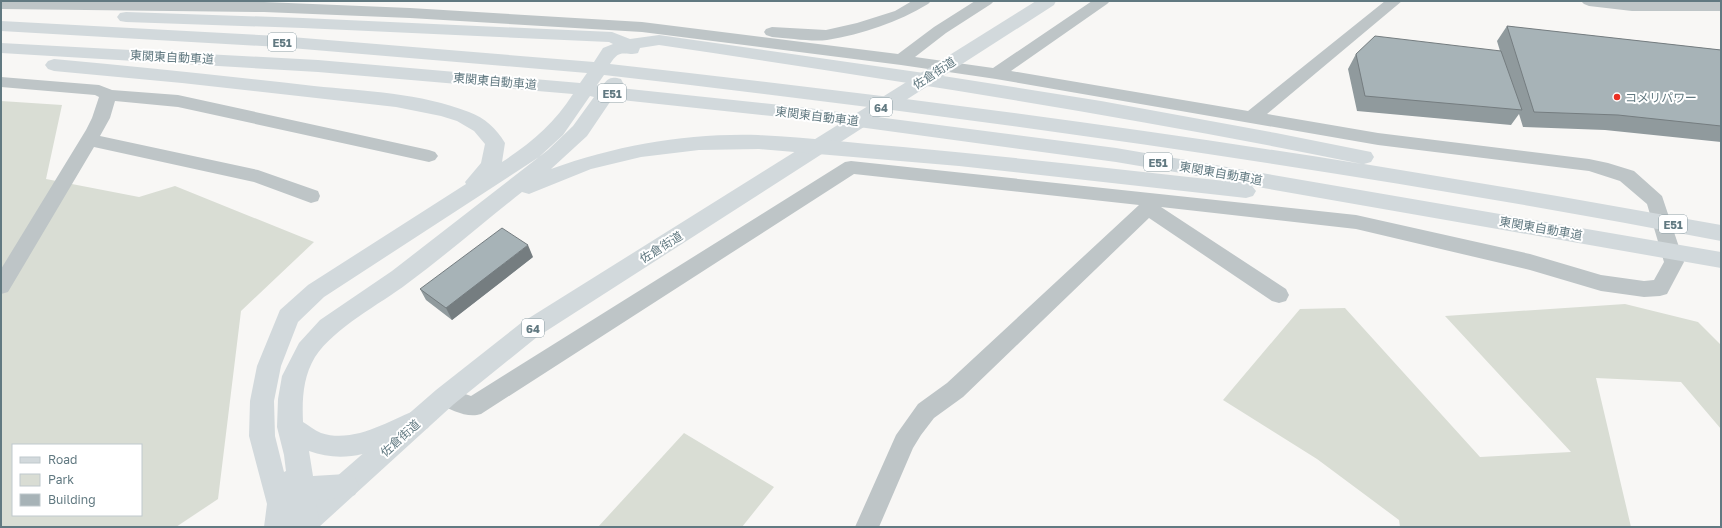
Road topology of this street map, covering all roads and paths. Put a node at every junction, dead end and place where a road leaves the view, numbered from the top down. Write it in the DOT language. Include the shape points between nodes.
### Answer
graph roads {
  1 [pos="923,1"];
  2 [pos="986,1"];
  3 [pos="1048,1"];
  4 [pos="1102,1"];
  5 [pos="1394,1"];
  6 [pos="1589,1"];
  7 [pos="1,4"];
  8 [pos="1631,4"];
  9 [pos="1721,6"];
  10 [pos="1,15"];
  11 [pos="1,26"];
  12 [pos="680,32"];
  13 [pos="628,45"];
  14 [pos="1,48"];
  15 [pos="1,60"];
  16 [pos="901,60"];
  17 [pos="996,74"];
  18 [pos="1,82"];
  19 [pos="108,95"];
  20 [pos="1251,118"];
  21 [pos="89,140"];
  22 [pos="429,156"];
  23 [pos="311,196"];
  24 [pos="457,200"];
  25 [pos="1152,204"];
  26 [pos="485,210"];
  27 [pos="1625,214"];
  28 [pos="1721,233"];
  29 [pos="1636,244"];
  30 [pos="1721,260"];
  31 [pos="1,286"];
  32 [pos="1279,295"];
  33 [pos="445,397"];
  34 [pos="419,420"];
  35 [pos="290,427"];
  36 [pos="272,474"];
  37 [pos="301,486"];
  38 [pos="346,486"];
  39 [pos="302,524"];
  40 [pos="278,527"];
  41 [pos="867,527"];
  1 -- 12 [label="street" via="900,14 826,35 696,26"];
  2 -- 16 [label="street" via="940,30"];
  3 -- 33 [label="main road, 佐倉街道 / 64" via="529,330"];
  4 -- 17 [label="street"];
  5 -- 20 [label="street"];
  6 -- 8 [label="street"];
  7 -- 12 [label="street" via="256,7 410,13 642,27"];
  8 -- 9 [label="street"];
  10 -- 13 [label="main road" via="288,23 612,37"];
  11 -- 27 [label="main road, 東関東自動車道 / E51" via="107,30 335,45 562,64 808,92 1115,132"];
  12 -- 16 [label="street"];
  13 -- 24 [label="main road" via="609,52 574,107 556,130 532,152"];
  13 -- 26 [label="main road" via="636,54 580,131 555,156"];
  13 -- 27 [label="main road" via="660,40 1008,91 1251,133"];
  14 -- 29 [label="main road, 東関東自動車道 / E51" via="318,66 547,85 800,113 1116,155"];
  15 -- 24 [label="main road" via="259,85 396,101 445,110 481,126 495,143 491,166"];
  16 -- 17 [label="street"];
  17 -- 20 [label="street"];
  18 -- 19 [label="street" via="99,90"];
  19 -- 21 [label="street" via="101,118"];
  19 -- 22 [label="street" via="178,101"];
  20 -- 25 [label="street" via="1378,139 1608,169 1628,176 1656,200 1674,262 1660,288 1644,289 1601,282 1530,262 1356,222"];
  21 -- 23 [label="street" via="258,176"];
  21 -- 31 [label="street"];
  24 -- 36 [label="main road" via="316,291 288,317 269,366 262,401 262,436"];
  25 -- 32 [label="street"];
  25 -- 33 [label="street" via="851,167 473,407"];
  25 -- 41 [label="street" via="955,390 926,411 904,442"];
  26 -- 29 [label="main road" via="549,177 616,154 691,143 746,141 1071,171 1261,193"];
  26 -- 35 [label="main road" via="400,277 328,327 307,350 294,376 290,399"];
  27 -- 28 [label="main road, 東関東自動車道 / E51"];
  29 -- 30 [label="main road, 東関東自動車道 / E51"];
  33 -- 34 [label="main road, 佐倉街道 / 64"];
  34 -- 35 [label="main road" via="367,442 336,447 314,442"];
  34 -- 38 [label="main road, 佐倉街道 / 64"];
  35 -- 37 [label="main road"];
  36 -- 37 [label="main road" via="291,485"];
  36 -- 40 [label="main road" via="280,504"];
  37 -- 38 [label="main road"];
  37 -- 39 [label="main road"];
  38 -- 39 [label="main road, 佐倉街道 / 64"];
}
